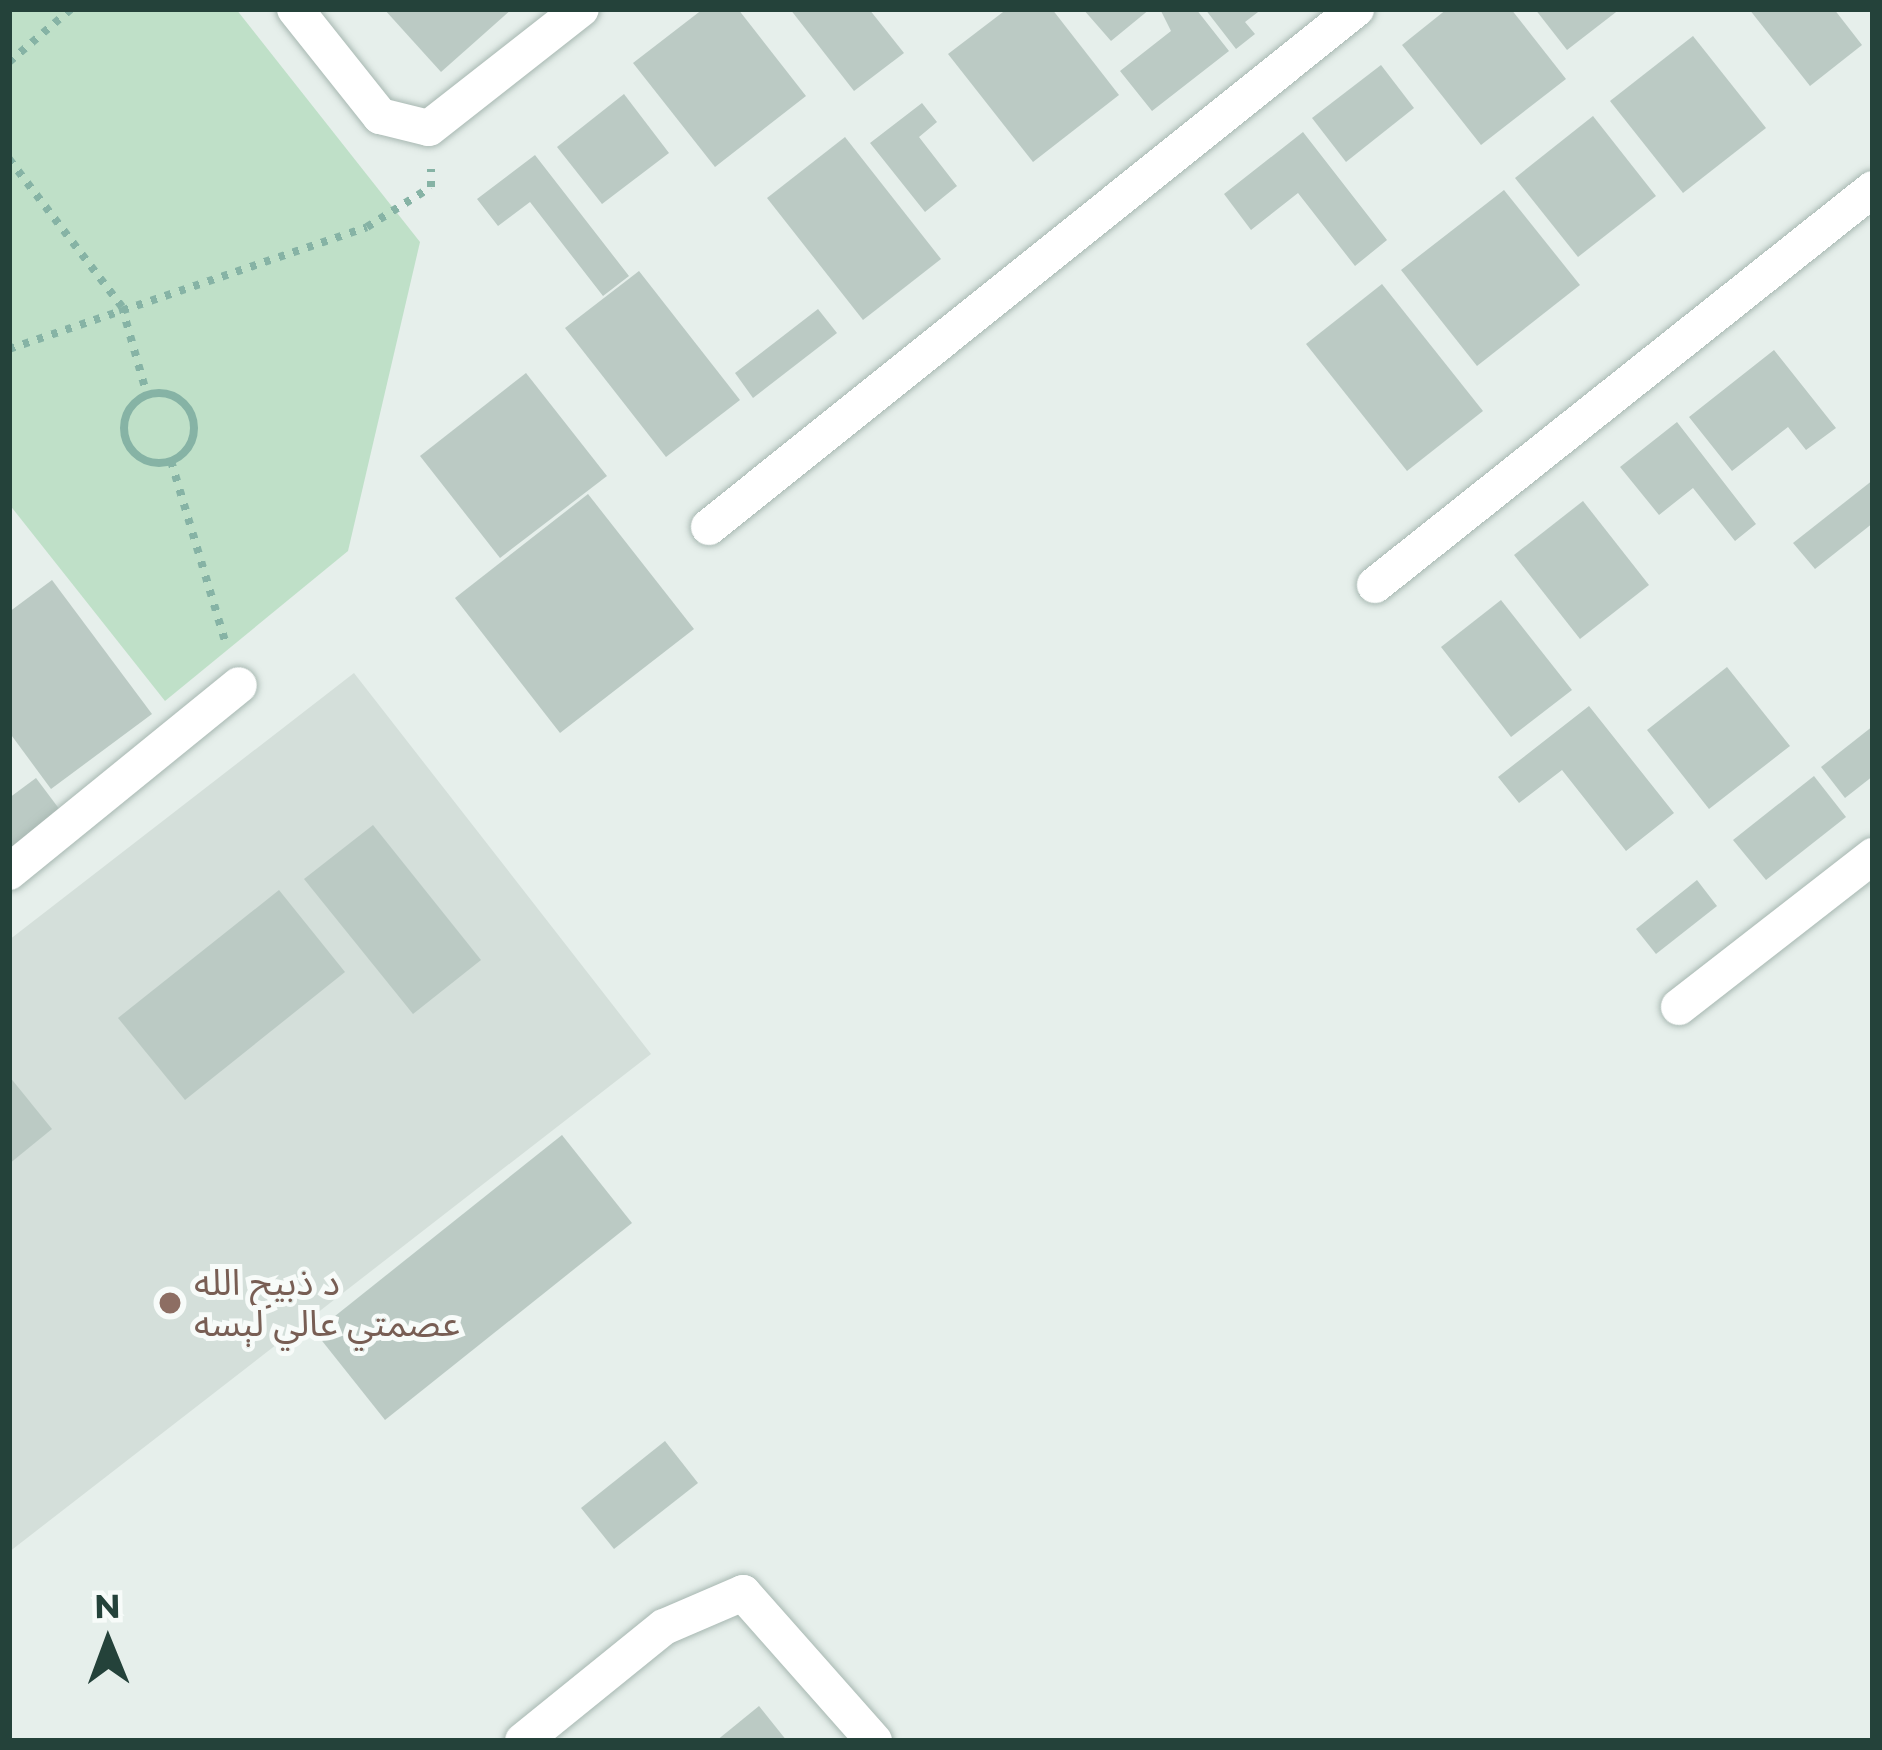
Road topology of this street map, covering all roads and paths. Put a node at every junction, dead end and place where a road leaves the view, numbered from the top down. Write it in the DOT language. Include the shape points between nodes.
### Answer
graph roads {
  1 [pos="71,9"];
  2 [pos="295,9"];
  3 [pos="581,9"];
  4 [pos="1356,9"];
  5 [pos="9,62"];
  6 [pos="429,128"];
  7 [pos="9,159"];
  8 [pos="1873,189"];
  9 [pos="122,307"];
  10 [pos="9,349"];
  11 [pos="147,394"];
  12 [pos="171,461"];
  13 [pos="709,527"];
  14 [pos="1376,585"];
  15 [pos="239,685"];
  16 [pos="1873,856"];
  17 [pos="9,872"];
  18 [pos="1678,1007"];
  19 [pos="523,1741"];
  20 [pos="874,1741"];
  1 -- 5 [label="path"];
  2 -- 6 [label="street" via="380,116"];
  3 -- 6 [label="street"];
  4 -- 13 [label="street"];
  6 -- 9 [label="path" via="431,187 411,204 367,227"];
  7 -- 9 [label="path"];
  8 -- 14 [label="street"];
  9 -- 10 [label="path"];
  9 -- 11 [label="path"];
  11 -- 12 [label="path" via="125,417 130,447 155,463"];
  11 -- 12 [label="path" via="178,398 195,424 184,453"];
  12 -- 15 [label="path"];
  15 -- 17 [label="street"];
  16 -- 18 [label="street"];
  19 -- 20 [label="street" via="664,1627 742,1593"];
}
